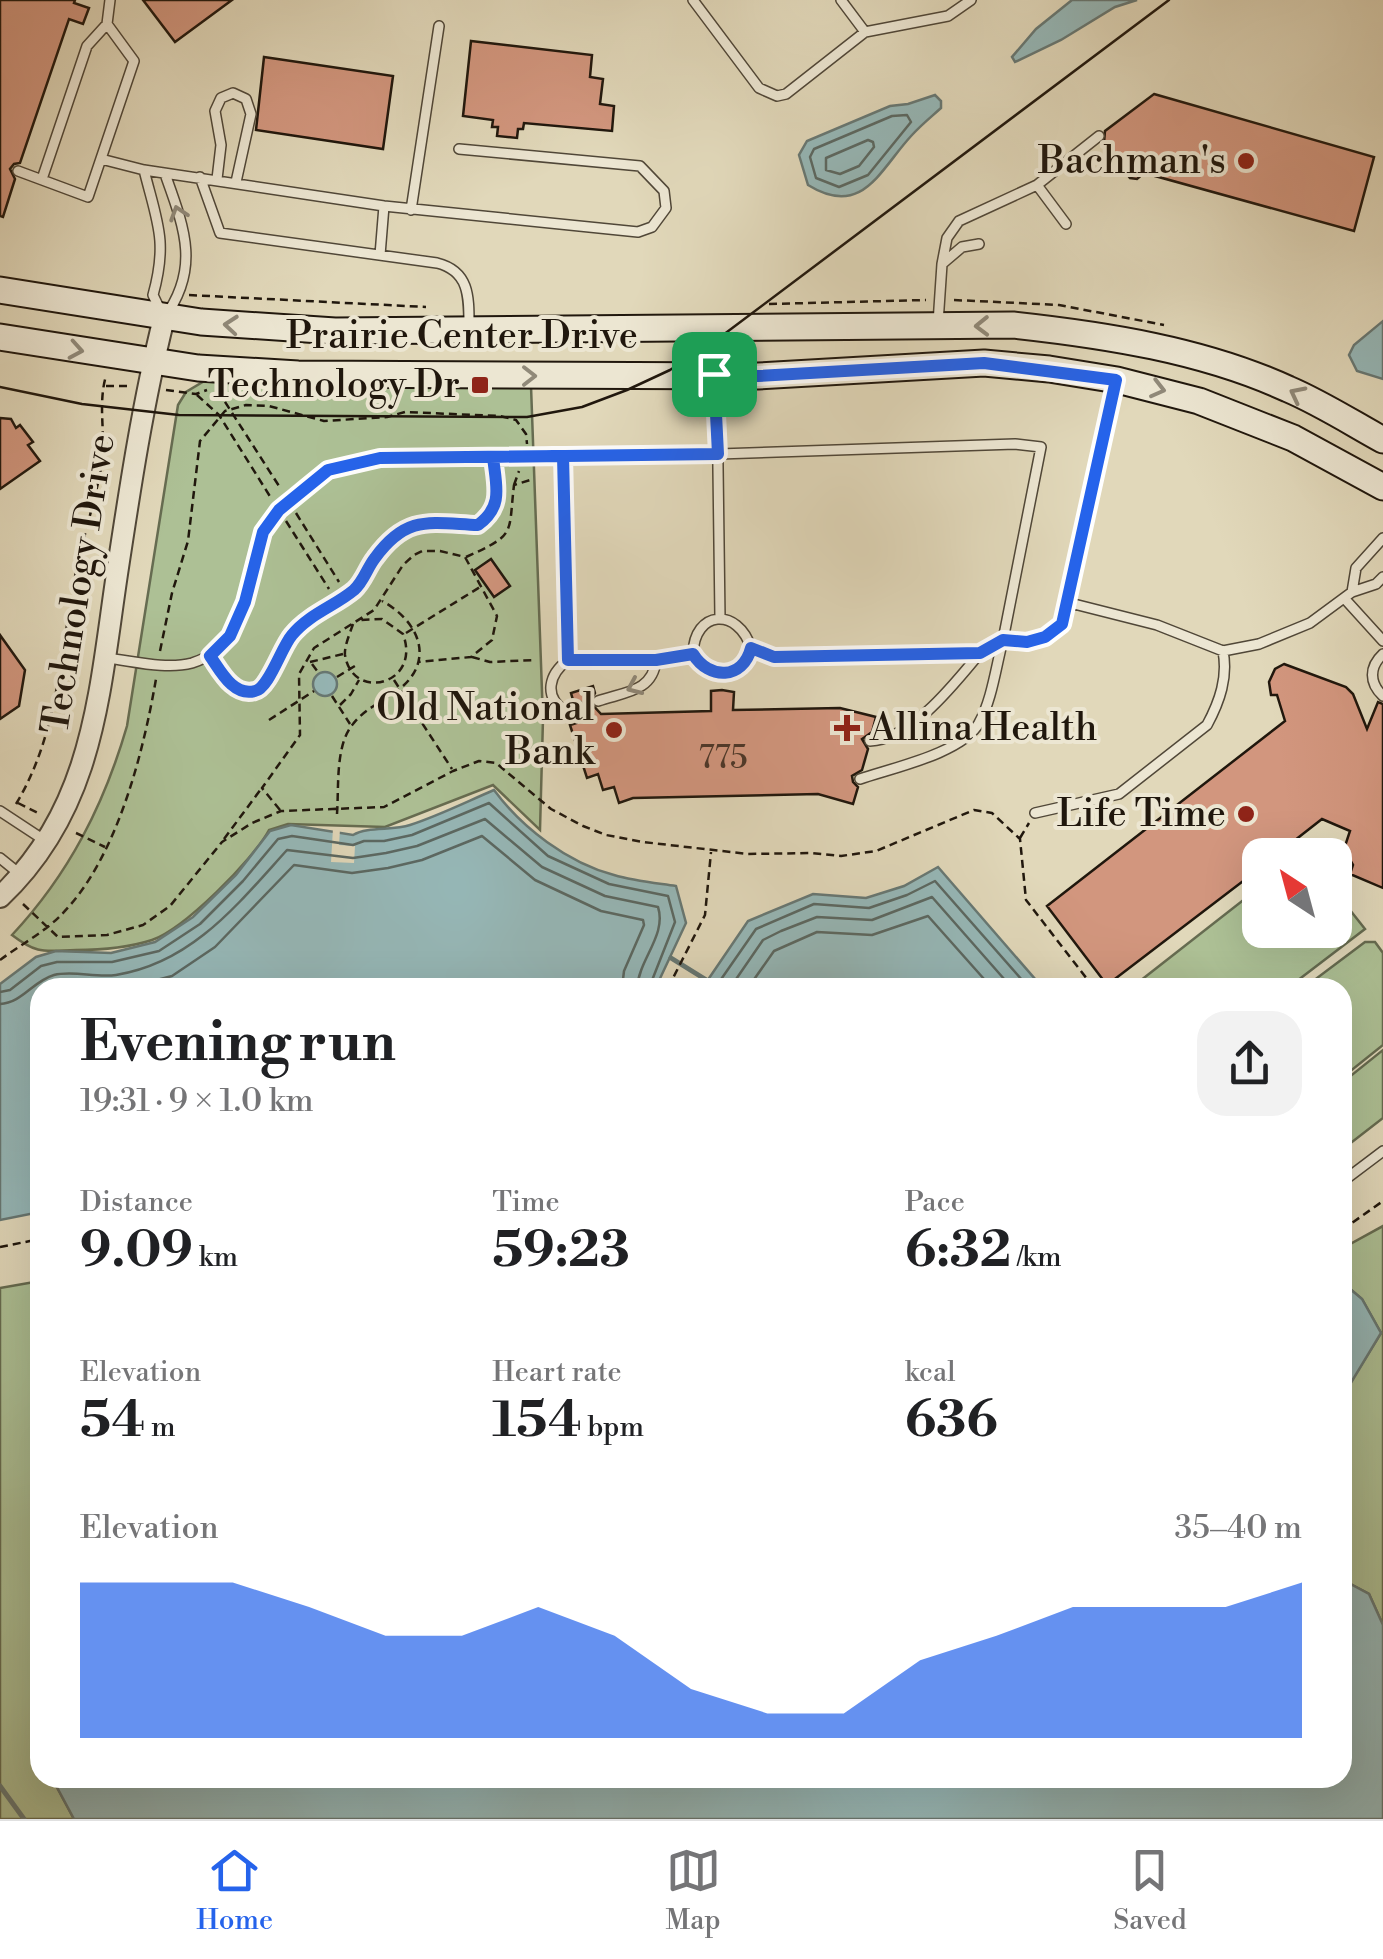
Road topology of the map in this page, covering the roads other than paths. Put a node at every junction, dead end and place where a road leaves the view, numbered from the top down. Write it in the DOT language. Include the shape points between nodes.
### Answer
graph roads {
  1 [pos="110,0"];
  2 [pos="693,0"];
  3 [pos="841,0"];
  4 [pos="971,0"];
  5 [pos="107,24"];
  6 [pos="439,26"];
  7 [pos="865,32"];
  8 [pos="1099,136"];
  9 [pos="460,149"];
  10 [pos="101,159"];
  11 [pos="144,170"];
  12 [pos="18,171"];
  13 [pos="165,174"];
  14 [pos="200,178"];
  15 [pos="42,179"];
  16 [pos="217,180"];
  17 [pos="236,182"];
  18 [pos="1037,185"];
  19 [pos="384,206"];
  20 [pos="411,210"];
  21 [pos="1066,224"];
  22 [pos="980,244"];
  23 [pos="380,255"];
  24 [pos="942,264"];
  25 [pos="0,290"];
  26 [pos="164,318"];
  27 [pos="938,326"];
  28 [pos="713,329"];
  29 [pos="468,332"];
  30 [pos="0,337"];
  31 [pos="152,362"];
  32 [pos="714,374"];
  33 [pos="1116,380"];
  34 [pos="1383,440"];
  35 [pos="718,454"];
  36 [pos="563,456"];
  37 [pos="493,457"];
  38 [pos="1383,487"];
  39 [pos="1383,538"];
  40 [pos="1383,577"];
  41 [pos="1348,595"];
  42 [pos="1070,602"];
  43 [pos="720,618"];
  44 [pos="1003,640"];
  45 [pos="1383,641"];
  46 [pos="751,648"];
  47 [pos="1223,650"];
  48 [pos="980,653"];
  49 [pos="693,654"];
  50 [pos="1383,654"];
  51 [pos="210,656"];
  52 [pos="104,658"];
  53 [pos="568,660"];
  54 [pos="656,660"];
  55 [pos="1383,696"];
  56 [pos="598,702"];
  57 [pos="576,708"];
  58 [pos="870,742"];
  59 [pos="860,779"];
  60 [pos="0,811"];
  61 [pos="1035,813"];
  62 [pos="46,842"];
  63 [pos="0,858"];
  64 [pos="21,875"];
  65 [pos="0,897"];
  66 [pos="1383,1151"];
  67 [pos="1352,1174"];
  1 -- 5 [label="lane"];
  2 -- 7 [label="lane" via="758,88 777,96"];
  3 -- 7 [label="lane"];
  4 -- 7 [label="lane" via="948,16"];
  5 -- 10 [label="lane" via="134,61"];
  5 -- 15 [label="lane" via="87,46"];
  6 -- 20 [label="lane"];
  8 -- 18 [label="lane"];
  9 -- 20 [label="lane" via="640,166 664,191 666,208 652,227 638,232"];
  10 -- 11 [label="lane"];
  10 -- 15 [label="lane" via="88,197"];
  11 -- 13 [label="lane"];
  11 -- 26 [label="lane" via="160,230 162,264 153,294"];
  12 -- 15 [label="lane"];
  13 -- 14 [label="lane"];
  26 -- 13 [label="lane, one-way" via="181,295 186,244"];
  14 -- 16 [label="lane"];
  14 -- 23 [label="lane" via="220,233"];
  16 -- 17 [label="lane"];
  16 -- 17 [label="lane" via="221,145 215,111 221,98 234,93 246,99 251,114"];
  17 -- 19 [label="lane"];
  18 -- 21 [label="lane"];
  18 -- 24 [label="lane" via="959,221"];
  19 -- 20 [label="lane"];
  19 -- 23 [label="lane"];
  22 -- 24 [label="lane" via="962,247"];
  23 -- 29 [label="lane" via="453,269 467,290"];
  24 -- 27 [label="lane"];
  25 -- 26 [label="main road, Prairie Center Drive"];
  29 -- 26 [label="main road, Prairie Center Drive, one-way" via="335,331"];
  26 -- 31 [label="street, Technology Drive"];
  27 -- 28 [label="main road, Prairie Center Drive"];
  34 -- 27 [label="main road, Prairie Center Drive, one-way" via="1288,388 1218,364 1080,332"];
  28 -- 29 [label="main road, Prairie Center Drive"];
  28 -- 32 [label="lane"];
  30 -- 31 [label="main road, Prairie Center Drive, one-way"];
  31 -- 32 [label="main road, Prairie Center Drive, one-way" via="197,381"];
  31 -- 52 [label="street, Technology Drive"];
  32 -- 33 [label="main road, Prairie Center Drive" via="984,363"];
  32 -- 35 [label="lane"];
  33 -- 38 [label="main road, Prairie Center Drive, one-way" via="1262,424"];
  33 -- 42 [label="lane"];
  35 -- 36 [label="lane"];
  35 -- 43 [label="lane"];
  35 -- 44 [label="lane" via="1041,446"];
  36 -- 37 [label="lane"];
  36 -- 53 [label="lane"];
  37 -- 51 [label="lane" via="380,458 328,470 308,484 263,532 245,602 230,636"];
  37 -- 51 [label="lane" via="492,515 478,525 422,522 402,530 361,584 293,633 257,691 240,690"];
  39 -- 41 [label="lane" via="1356,568"];
  40 -- 41 [label="lane"];
  41 -- 45 [label="lane"];
  41 -- 47 [label="lane" via="1310,623"];
  42 -- 44 [label="lane" via="1062,624 1045,637"];
  42 -- 47 [label="lane"];
  43 -- 46 [label="lane" via="742,628"];
  43 -- 49 [label="lane" via="702,626"];
  44 -- 48 [label="lane"];
  44 -- 59 [label="lane" via="981,720 968,738"];
  46 -- 48 [label="lane" via="774,657"];
  46 -- 49 [label="lane" via="738,669 720,674 705,670"];
  47 -- 61 [label="lane" via="1227,671 1207,725 1119,794"];
  48 -- 58 [label="lane" via="942,698 890,738"];
  49 -- 54 [label="lane"];
  50 -- 55 [label="lane" via="1372,676"];
  51 -- 52 [label="lane" via="158,665"];
  52 -- 62 [label="street, Technology Drive" via="89,750"];
  53 -- 54 [label="lane"];
  53 -- 57 [label="lane" via="551,677 552,696 565,711"];
  54 -- 56 [label="lane, one-way" via="646,685"];
  60 -- 62 [label="lane"];
  62 -- 64 [label="street, Technology Drive"];
  63 -- 64 [label="lane"];
  64 -- 65 [label="street, Technology Drive"];
  66 -- 67 [label="lane"];
}
